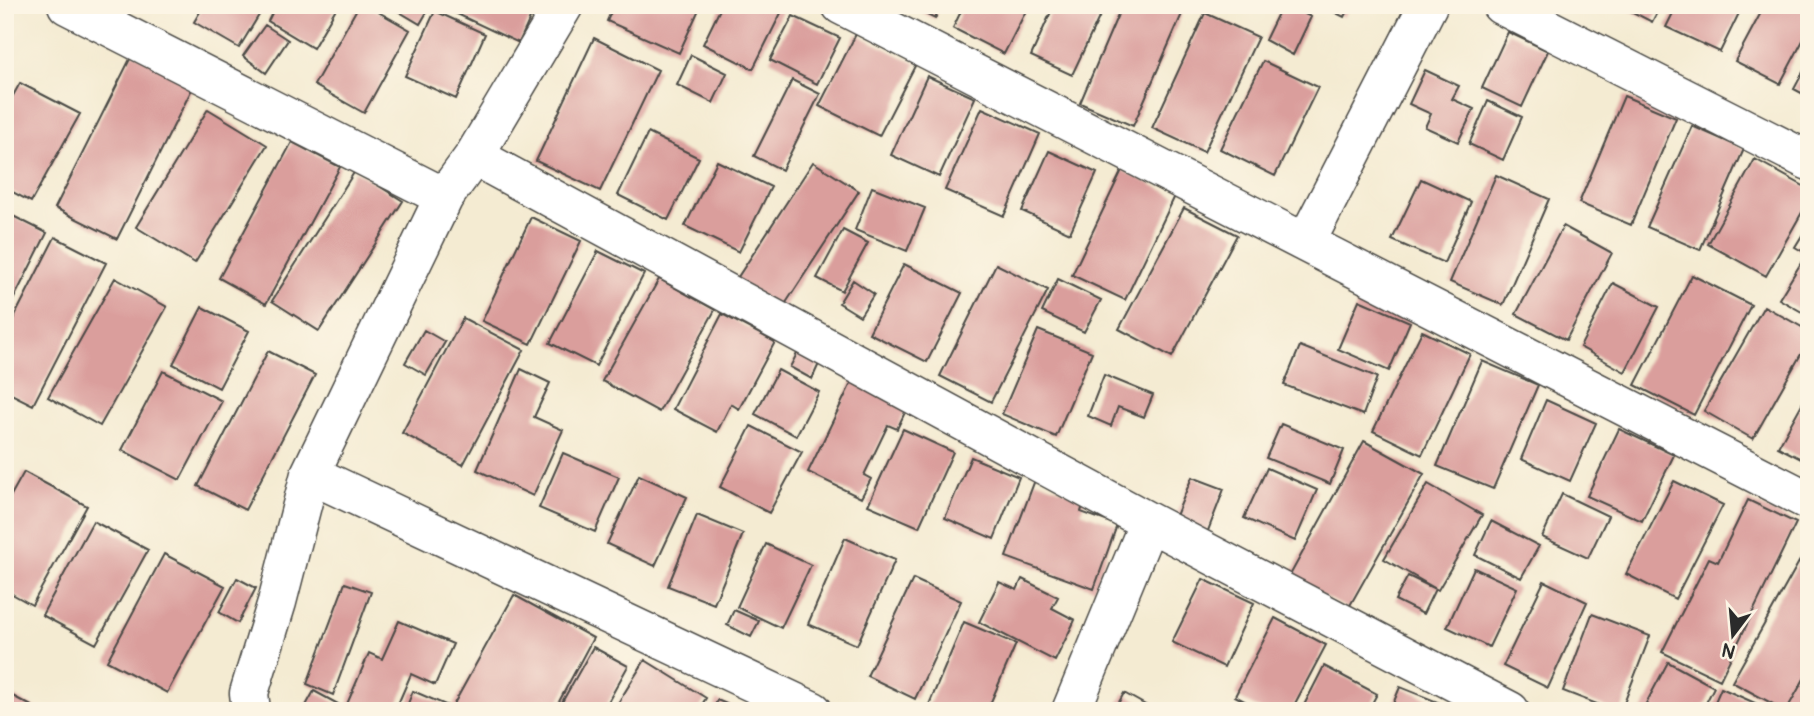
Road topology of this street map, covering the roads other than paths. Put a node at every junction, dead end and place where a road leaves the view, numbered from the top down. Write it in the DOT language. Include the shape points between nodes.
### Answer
graph roads {
  1 [pos="67,5"];
  2 [pos="564,5"];
  3 [pos="841,5"];
  4 [pos="1428,5"];
  5 [pos="1501,5"];
  6 [pos="474,156"];
  7 [pos="1809,161"];
  8 [pos="444,197"];
  9 [pos="1306,242"];
  10 [pos="310,474"];
  11 [pos="1809,501"];
  12 [pos="1149,522"];
  13 [pos="251,711"];
  14 [pos="813,711"];
  15 [pos="1071,711"];
  16 [pos="1510,711"];
  1 -- 8 [label="street"];
  2 -- 6 [label="street"];
  3 -- 9 [label="street"];
  4 -- 9 [label="street"];
  5 -- 7 [label="street"];
  6 -- 8 [label="street"];
  6 -- 12 [label="street"];
  8 -- 10 [label="street"];
  9 -- 11 [label="street"];
  10 -- 13 [label="street" via="249,694"];
  10 -- 14 [label="street"];
  12 -- 15 [label="street"];
  12 -- 16 [label="street"];
}
